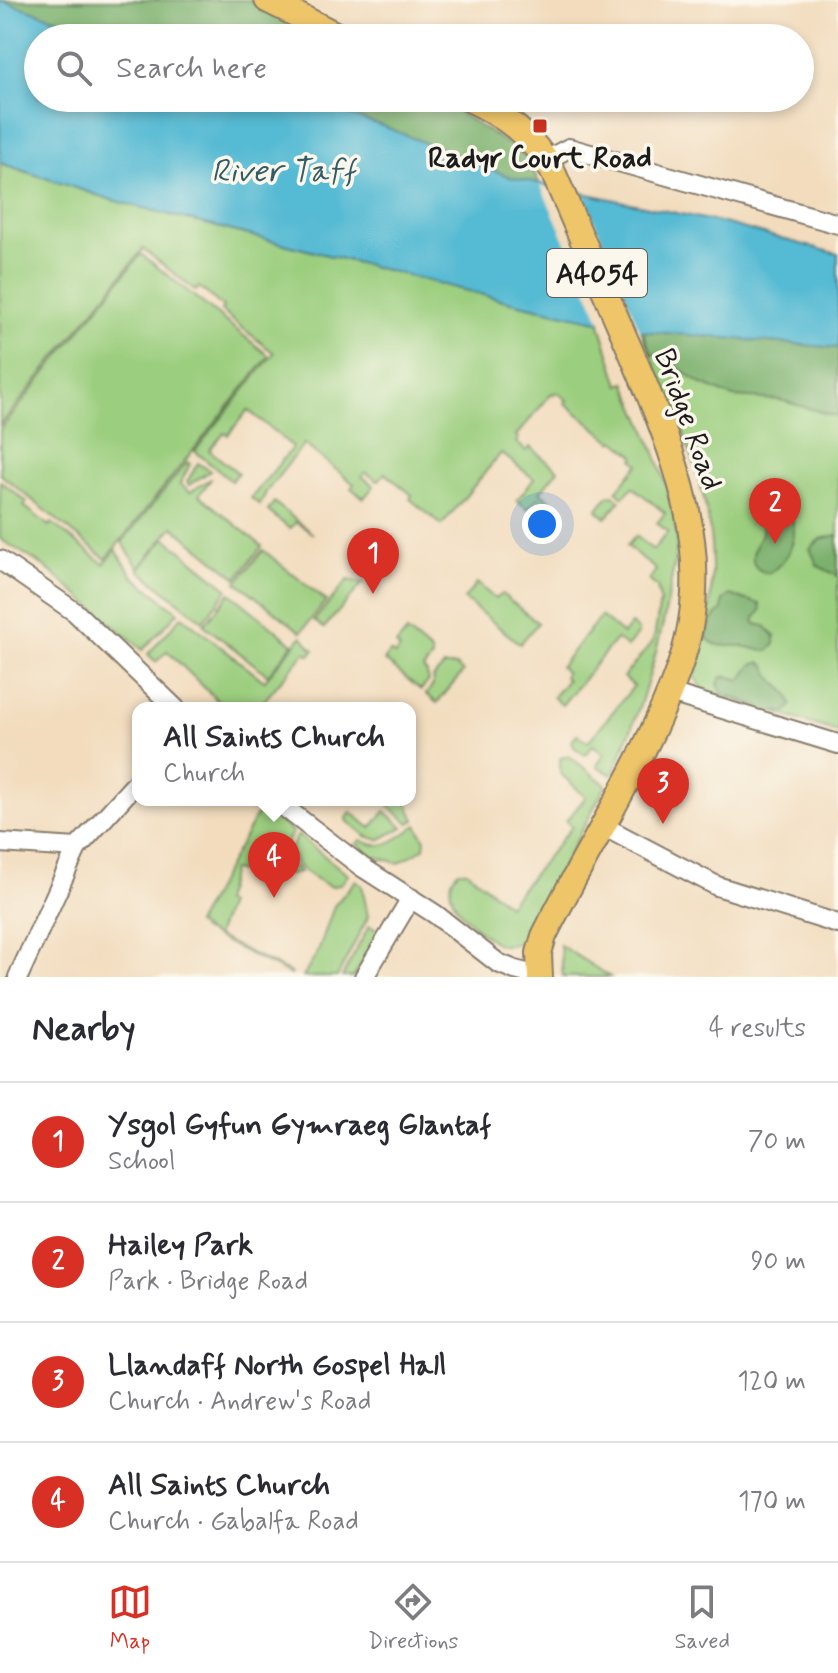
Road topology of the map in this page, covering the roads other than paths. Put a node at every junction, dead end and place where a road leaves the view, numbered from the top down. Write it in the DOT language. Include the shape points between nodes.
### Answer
graph roads {
  1 [pos="267,0"];
  2 [pos="315,24"];
  3 [pos="493,112"];
  4 [pos="550,166"];
  5 [pos="838,224"];
  6 [pos="0,560"];
  7 [pos="670,693"];
  8 [pos="169,702"];
  9 [pos="838,744"];
  10 [pos="132,788"];
  11 [pos="283,806"];
  12 [pos="601,825"];
  13 [pos="0,843"];
  14 [pos="77,848"];
  15 [pos="411,898"];
  16 [pos="838,924"];
  17 [pos="539,976"];
  18 [pos="18,977"];
  19 [pos="364,977"];
  1 -- 2 [label="main road"];
  3 -- 4 [label="main road, Bridge Road / A4054" via="523,132"];
  4 -- 5 [label="street" via="569,148"];
  4 -- 7 [label="main road, Bridge Road / A4054" via="640,374 689,507 695,581 690,628"];
  6 -- 8 [label="street" via="67,605"];
  7 -- 9 [label="street"];
  7 -- 12 [label="main road, Bridge Road / A4054"];
  10 -- 14 [label="street"];
  11 -- 15 [label="street"];
  12 -- 16 [label="street" via="717,886"];
  12 -- 17 [label="main road, Bridge Road / A4054" via="544,936"];
  13 -- 14 [label="street"];
  14 -- 18 [label="street"];
  15 -- 17 [label="street" via="498,963"];
  15 -- 19 [label="street"];
}
